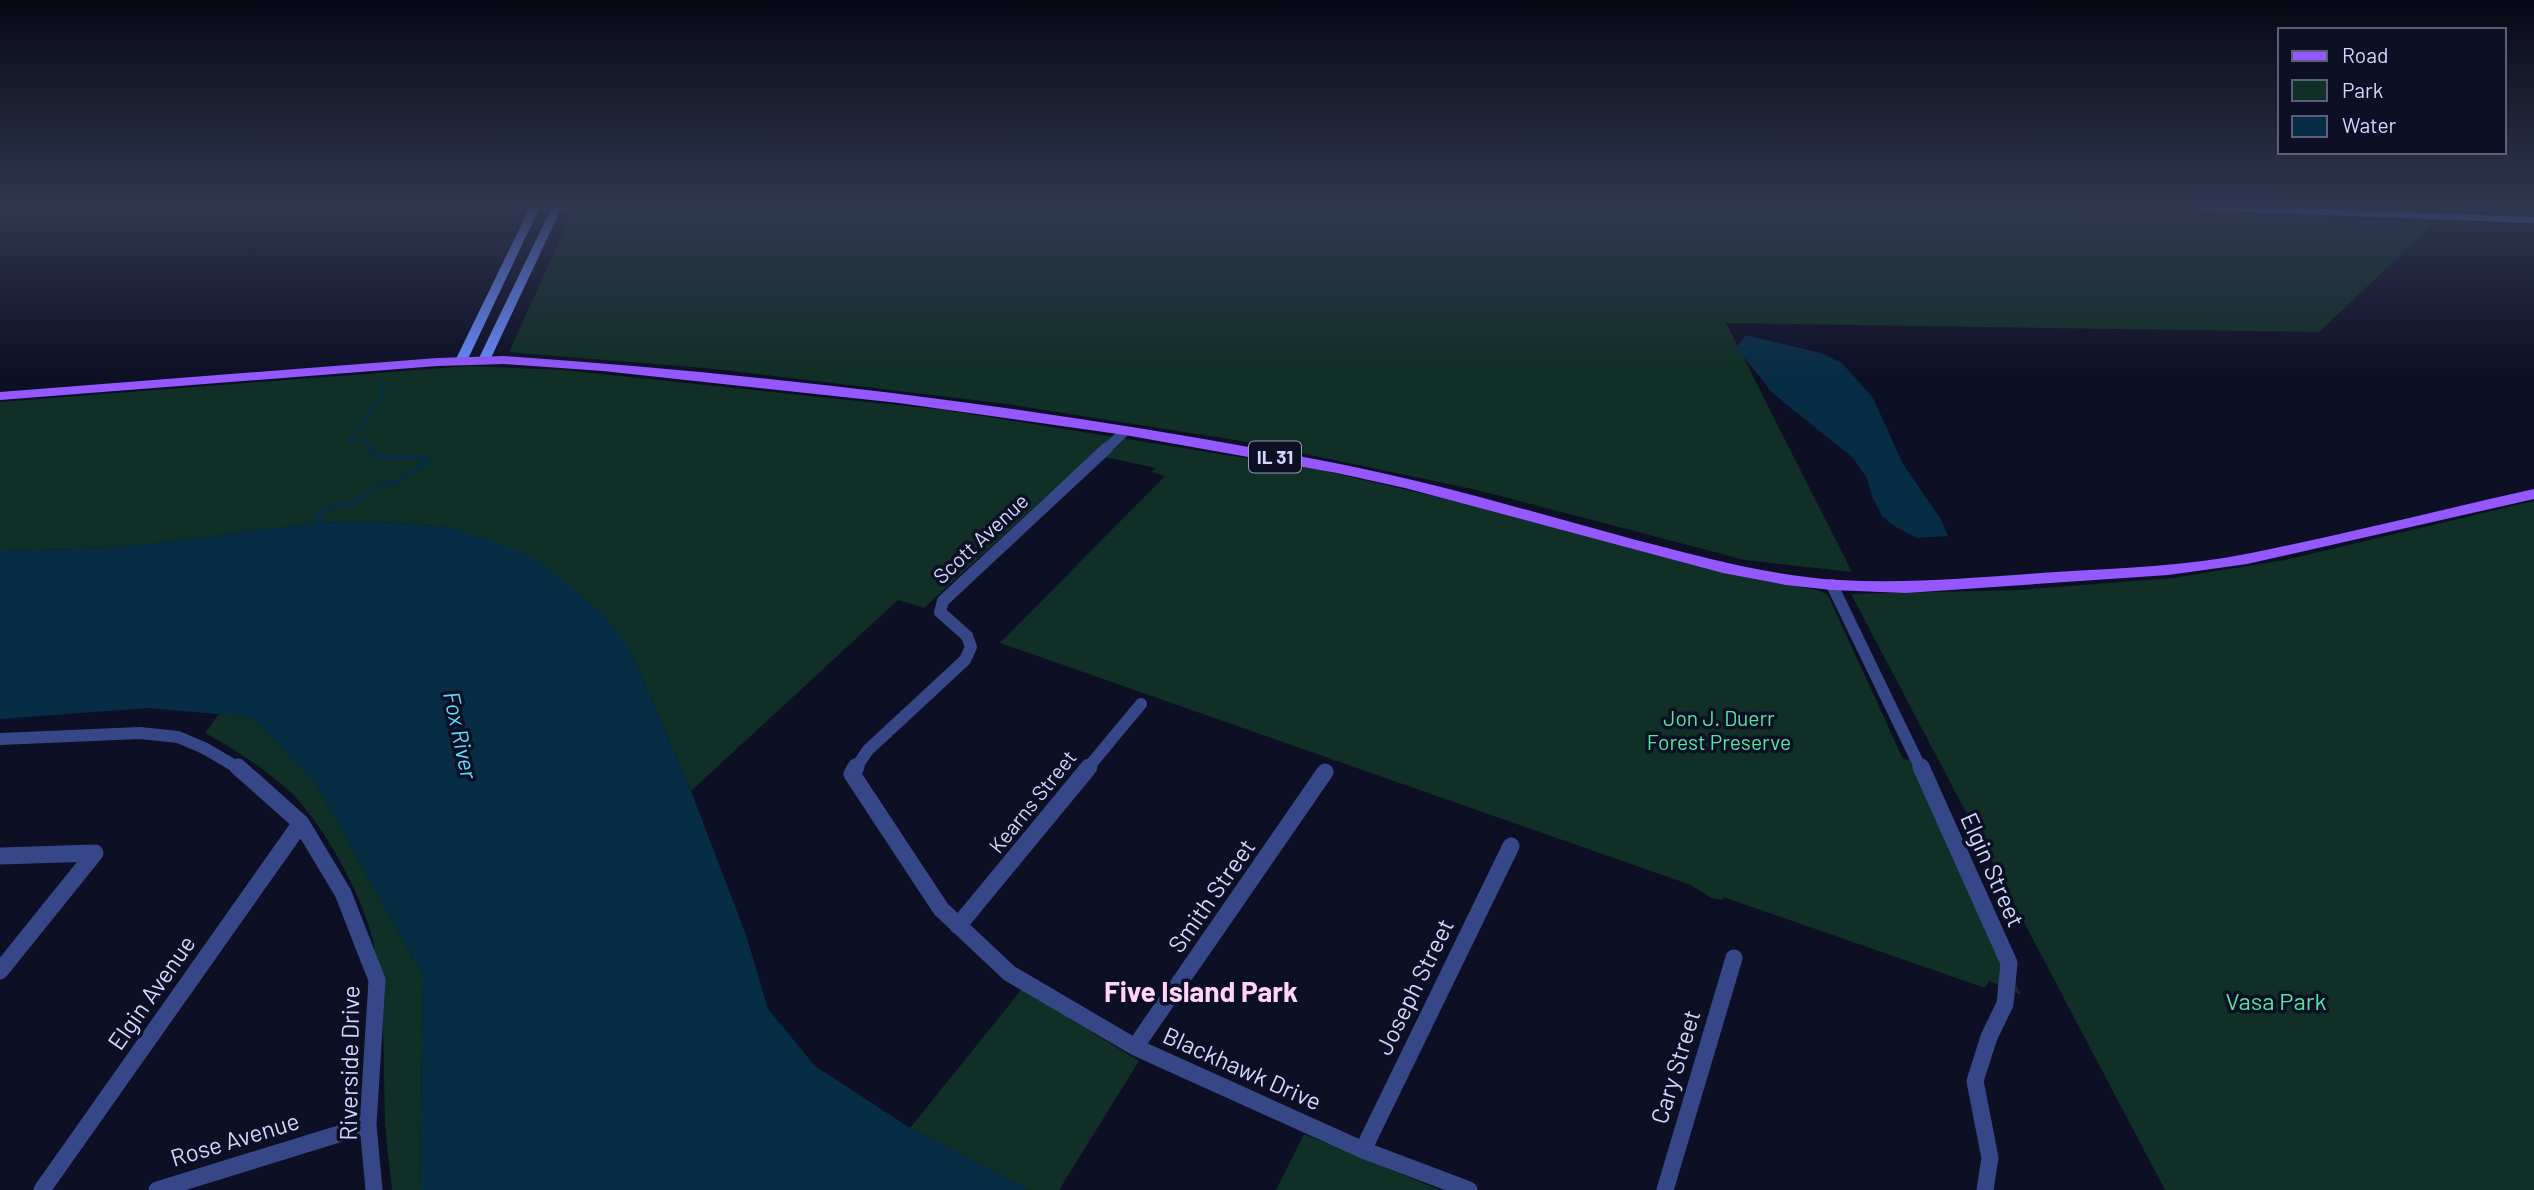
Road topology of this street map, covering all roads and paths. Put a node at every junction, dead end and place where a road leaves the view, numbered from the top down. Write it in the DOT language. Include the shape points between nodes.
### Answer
graph roads {
  1 [pos="508,263"];
  2 [pos="531,263"];
  3 [pos="484,360"];
  4 [pos="461,361"];
  5 [pos="0,396"];
  6 [pos="1125,431"];
  7 [pos="2534,494"];
  8 [pos="1832,585"];
  9 [pos="1141,704"];
  10 [pos="0,739"];
  11 [pos="1325,772"];
  12 [pos="852,774"];
  13 [pos="301,823"];
  14 [pos="1511,846"];
  15 [pos="0,856"];
  16 [pos="958,926"];
  17 [pos="1734,958"];
  18 [pos="0,971"];
  19 [pos="1135,1047"];
  20 [pos="368,1125"];
  21 [pos="1363,1150"];
  22 [pos="43,1190"];
  23 [pos="157,1190"];
  24 [pos="374,1190"];
  25 [pos="1469,1190"];
  26 [pos="1665,1190"];
  27 [pos="1985,1190"];
  1 -- 4 [label="main road"];
  2 -- 3 [label="main road"];
  3 -- 4 [label="main road, IL 31"];
  3 -- 6 [label="main road, IL 31" via="603,367 899,399"];
  4 -- 5 [label="main road, IL 31"];
  6 -- 8 [label="main road, IL 31" via="1361,473 1723,568"];
  6 -- 12 [label="street, Scott Avenue" via="943,601 940,612 967,636 971,647 965,660 868,750"];
  7 -- 8 [label="main road, IL 31" via="2247,559 2168,570 1906,588"];
  8 -- 27 [label="street, Elgin Street" via="2009,963 2005,1004 1975,1081 1990,1158"];
  9 -- 16 [label="street, Kearns Street"];
  10 -- 13 [label="street, Riverside Drive" via="140,733 178,737 239,768"];
  11 -- 19 [label="street, Smith Street"];
  12 -- 16 [label="street, Blackhawk Drive" via="941,909"];
  13 -- 20 [label="street, Riverside Drive" via="343,893 377,980"];
  13 -- 22 [label="street, Elgin Avenue"];
  14 -- 21 [label="street, Joseph Street"];
  15 -- 18 [label="street" via="95,853"];
  16 -- 19 [label="street, Blackhawk Drive" via="1009,973"];
  17 -- 26 [label="street, Cary Street"];
  19 -- 21 [label="street, Blackhawk Drive"];
  20 -- 23 [label="street, Rose Avenue"];
  20 -- 24 [label="street, Riverside Drive"];
  21 -- 25 [label="street, Blackhawk Drive"];
}
